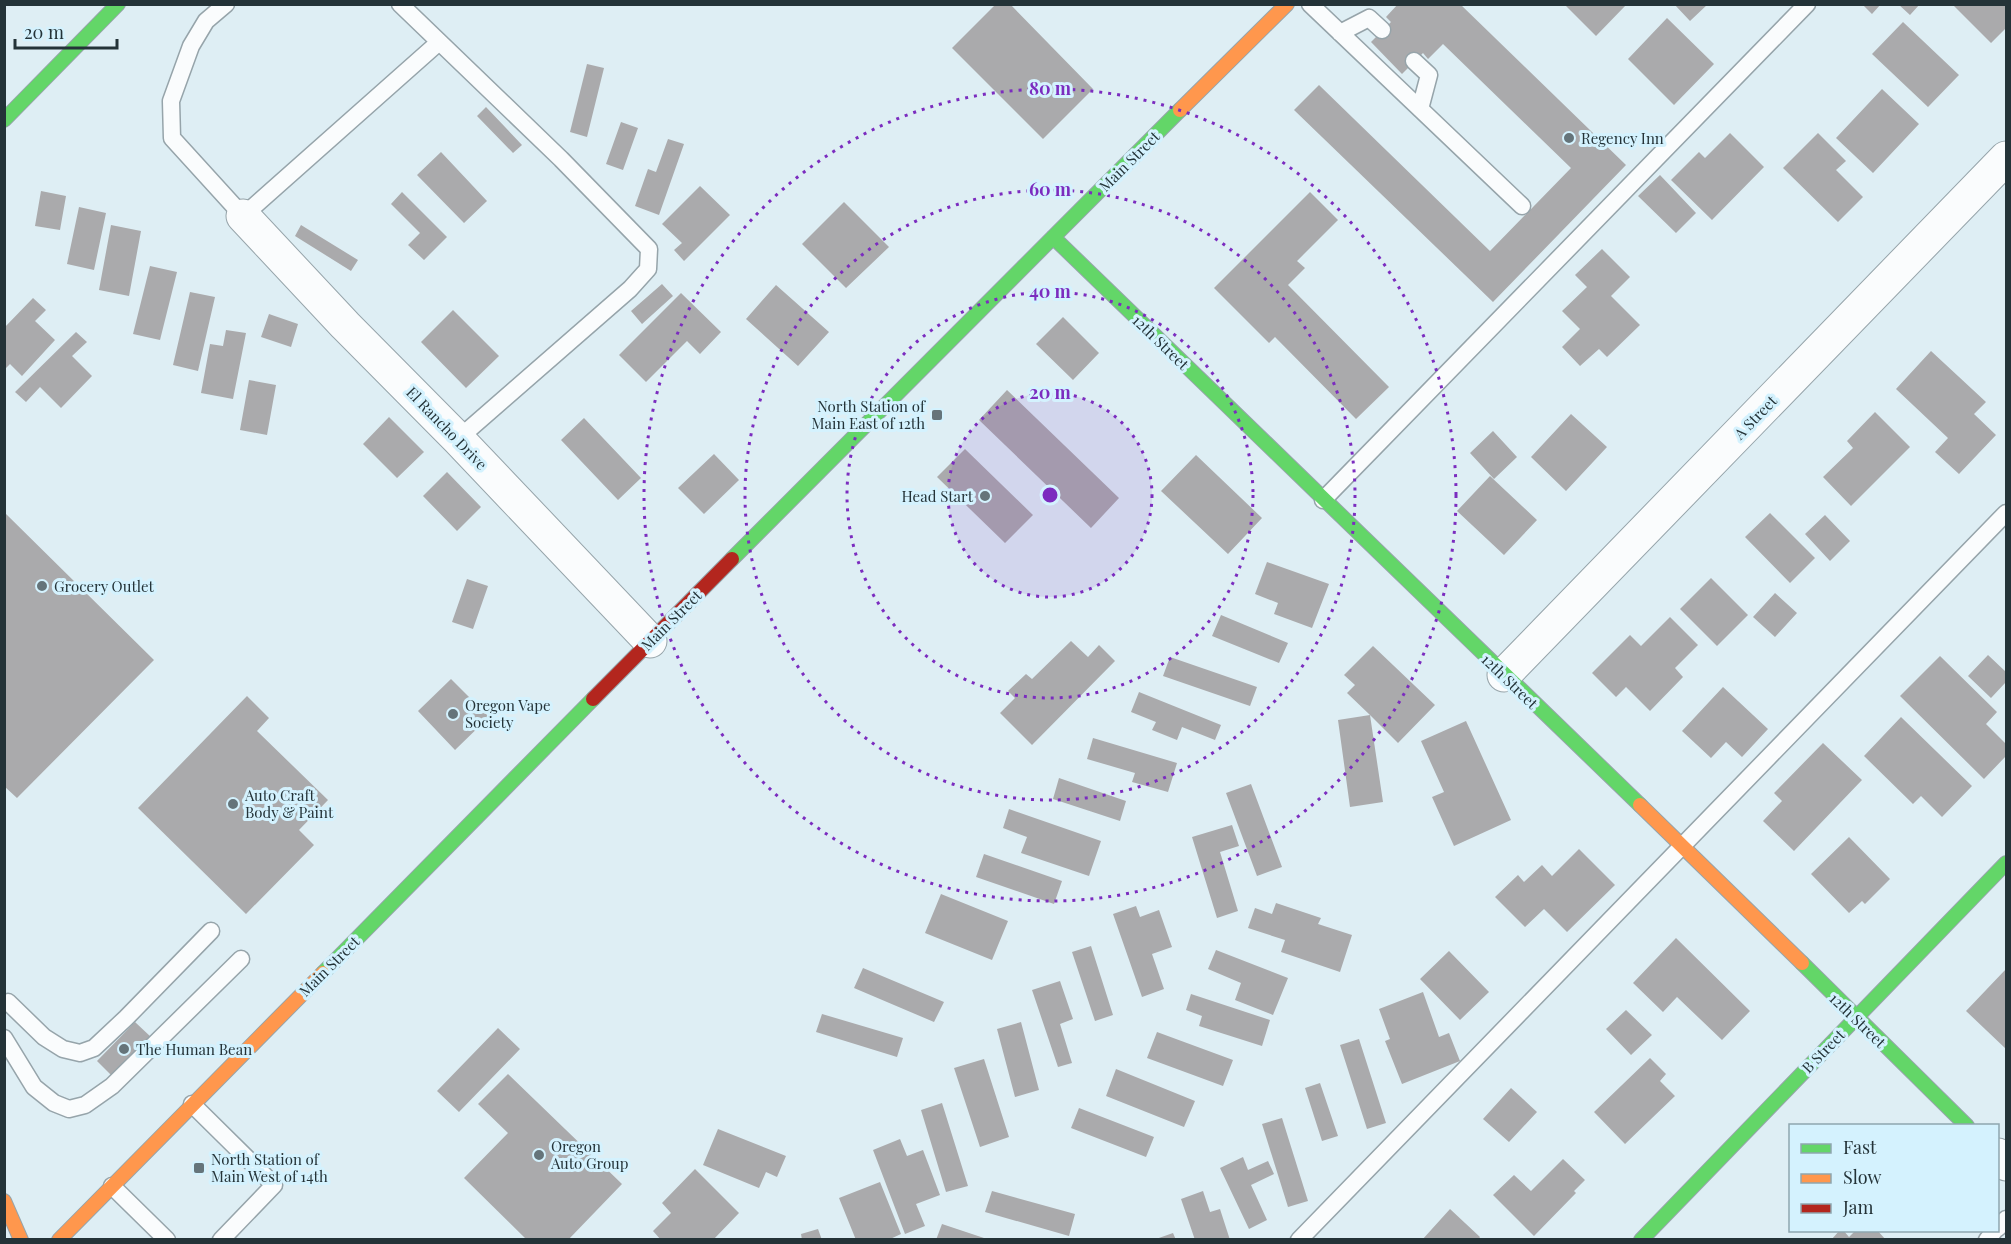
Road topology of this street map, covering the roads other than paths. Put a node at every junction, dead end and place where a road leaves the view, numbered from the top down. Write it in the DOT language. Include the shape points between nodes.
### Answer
graph roads {
  1 [pos="118,4"];
  2 [pos="400,4"];
  3 [pos="1287,4"];
  4 [pos="1310,4"];
  5 [pos="1807,4"];
  6 [pos="224,5"];
  7 [pos="1382,30"];
  8 [pos="1340,33"];
  9 [pos="438,43"];
  10 [pos="1414,61"];
  11 [pos="1420,109"];
  12 [pos="4,120"];
  13 [pos="2007,158"];
  14 [pos="1522,206"];
  15 [pos="243,216"];
  16 [pos="1053,237"];
  17 [pos="458,439"];
  18 [pos="1323,500"];
  19 [pos="2007,513"];
  20 [pos="650,641"];
  21 [pos="1504,675"];
  22 [pos="1683,847"];
  23 [pos="2007,863"];
  24 [pos="211,931"];
  25 [pos="241,959"];
  26 [pos="8,1002"];
  27 [pos="1856,1018"];
  28 [pos="4,1038"];
  29 [pos="192,1104"];
  30 [pos="1966,1124"];
  31 [pos="112,1186"];
  32 [pos="4,1201"];
  33 [pos="21,1239"];
  34 [pos="59,1239"];
  35 [pos="167,1239"];
  36 [pos="221,1239"];
  37 [pos="1299,1239"];
  38 [pos="1641,1239"];
  1 -- 12 [label="main road"];
  2 -- 9 [label="lane"];
  3 -- 16 [label="main road, Main Street"];
  4 -- 8 [label="lane"];
  5 -- 18 [label="lane"];
  6 -- 15 [label="lane" via="206,21 191,46 171,101 172,138"];
  7 -- 8 [label="lane" via="1369,18"];
  8 -- 11 [label="lane"];
  9 -- 15 [label="lane"];
  9 -- 17 [label="lane" via="649,249 648,269 630,290"];
  10 -- 11 [label="lane" via="1429,75"];
  11 -- 14 [label="lane"];
  13 -- 21 [label="street, A Street"];
  15 -- 17 [label="street, El Rancho Drive"];
  16 -- 18 [label="main road, 12th Street"];
  16 -- 20 [label="main road, Main Street"];
  17 -- 20 [label="street, El Rancho Drive"];
  18 -- 21 [label="main road, 12th Street"];
  19 -- 22 [label="lane"];
  20 -- 29 [label="main road, Main Street"];
  21 -- 22 [label="main road, 12th Street"];
  22 -- 27 [label="main road, 12th Street"];
  22 -- 37 [label="lane"];
  23 -- 27 [label="main road, B Street"];
  24 -- 26 [label="lane" via="94,1048 80,1053 63,1050 44,1037"];
  25 -- 28 [label="lane" via="112,1086 85,1106 69,1109 34,1087"];
  27 -- 30 [label="main road, 12th Street"];
  27 -- 38 [label="main road, B Street"];
  29 -- 31 [label="main road, Main Street"];
  29 -- 36 [label="lane" via="274,1185"];
  31 -- 34 [label="main road, Main Street"];
  31 -- 35 [label="lane"];
  32 -- 33 [label="main road"];
}
